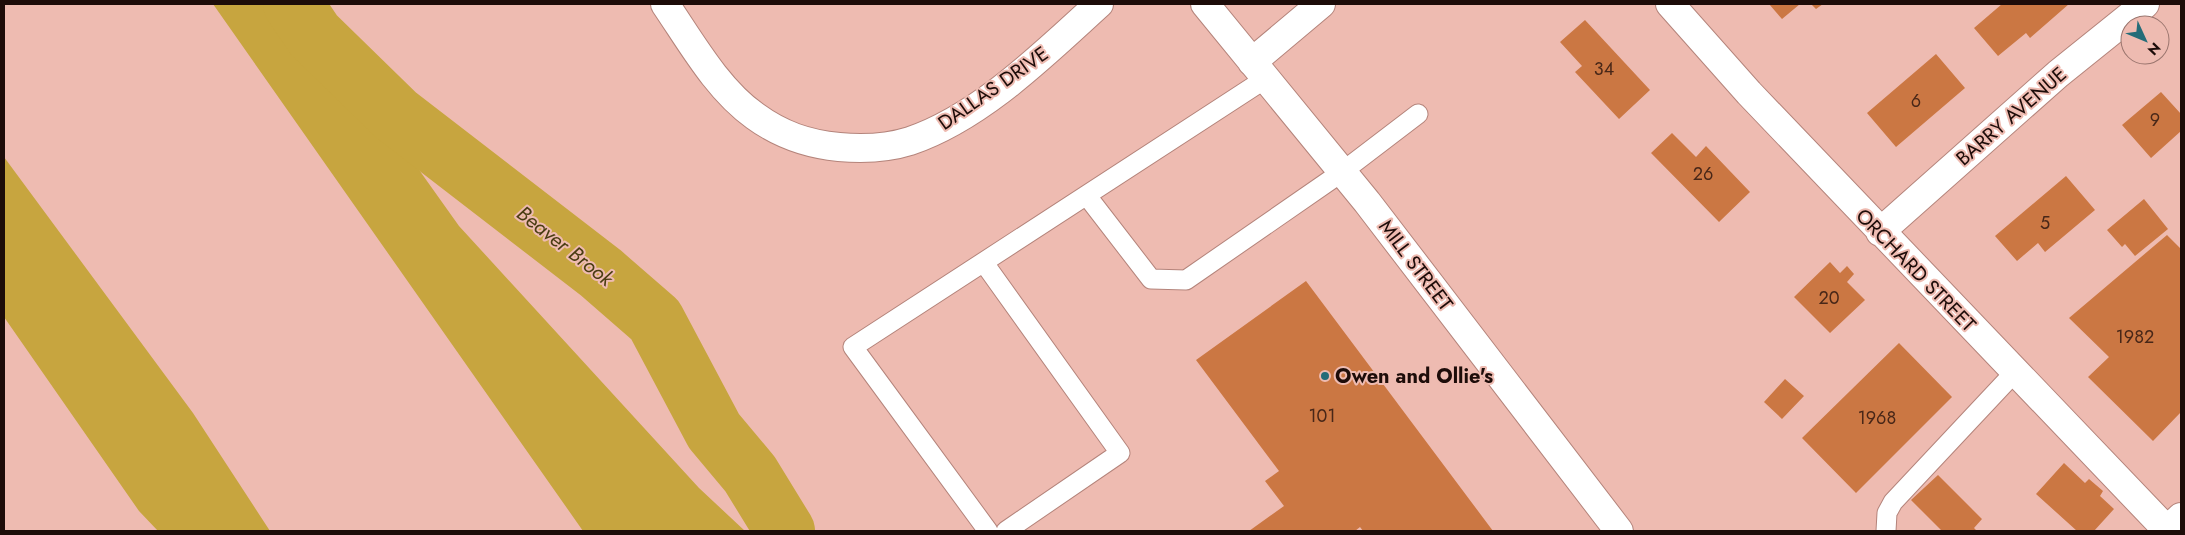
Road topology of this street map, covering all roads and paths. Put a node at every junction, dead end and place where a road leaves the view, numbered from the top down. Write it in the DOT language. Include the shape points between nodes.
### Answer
graph roads {
  1 [pos="666,4"];
  2 [pos="1099,4"];
  3 [pos="1205,4"];
  4 [pos="1321,4"];
  5 [pos="1670,4"];
  6 [pos="2145,4"];
  7 [pos="1259,71"];
  8 [pos="1418,114"];
  9 [pos="1342,172"];
  10 [pos="1087,196"];
  11 [pos="1880,232"];
  12 [pos="984,263"];
  13 [pos="2014,372"];
  14 [pos="2172,526"];
  15 [pos="988,531"];
  16 [pos="1006,531"];
  17 [pos="1619,531"];
  18 [pos="1886,531"];
  1 -- 2 [label="street, DALLAS DRIVE" via="719,80 754,115 794,139 856,148 908,142 951,122 1015,78"];
  3 -- 7 [label="street, MILL STREET"];
  4 -- 7 [label="street"];
  5 -- 11 [label="street, ORCHARD STREET"];
  6 -- 11 [label="street, BARRY AVENUE" via="2058,74"];
  7 -- 9 [label="street, MILL STREET"];
  7 -- 10 [label="lane"];
  8 -- 9 [label="lane"];
  9 -- 10 [label="lane" via="1186,280 1151,279"];
  9 -- 17 [label="street, MILL STREET"];
  10 -- 12 [label="lane"];
  11 -- 13 [label="street, ORCHARD STREET"];
  12 -- 15 [label="lane" via="853,347"];
  12 -- 16 [label="lane" via="1120,453"];
  13 -- 14 [label="street, ORCHARD STREET"];
  13 -- 18 [label="lane" via="1893,502 1887,513"];
}
